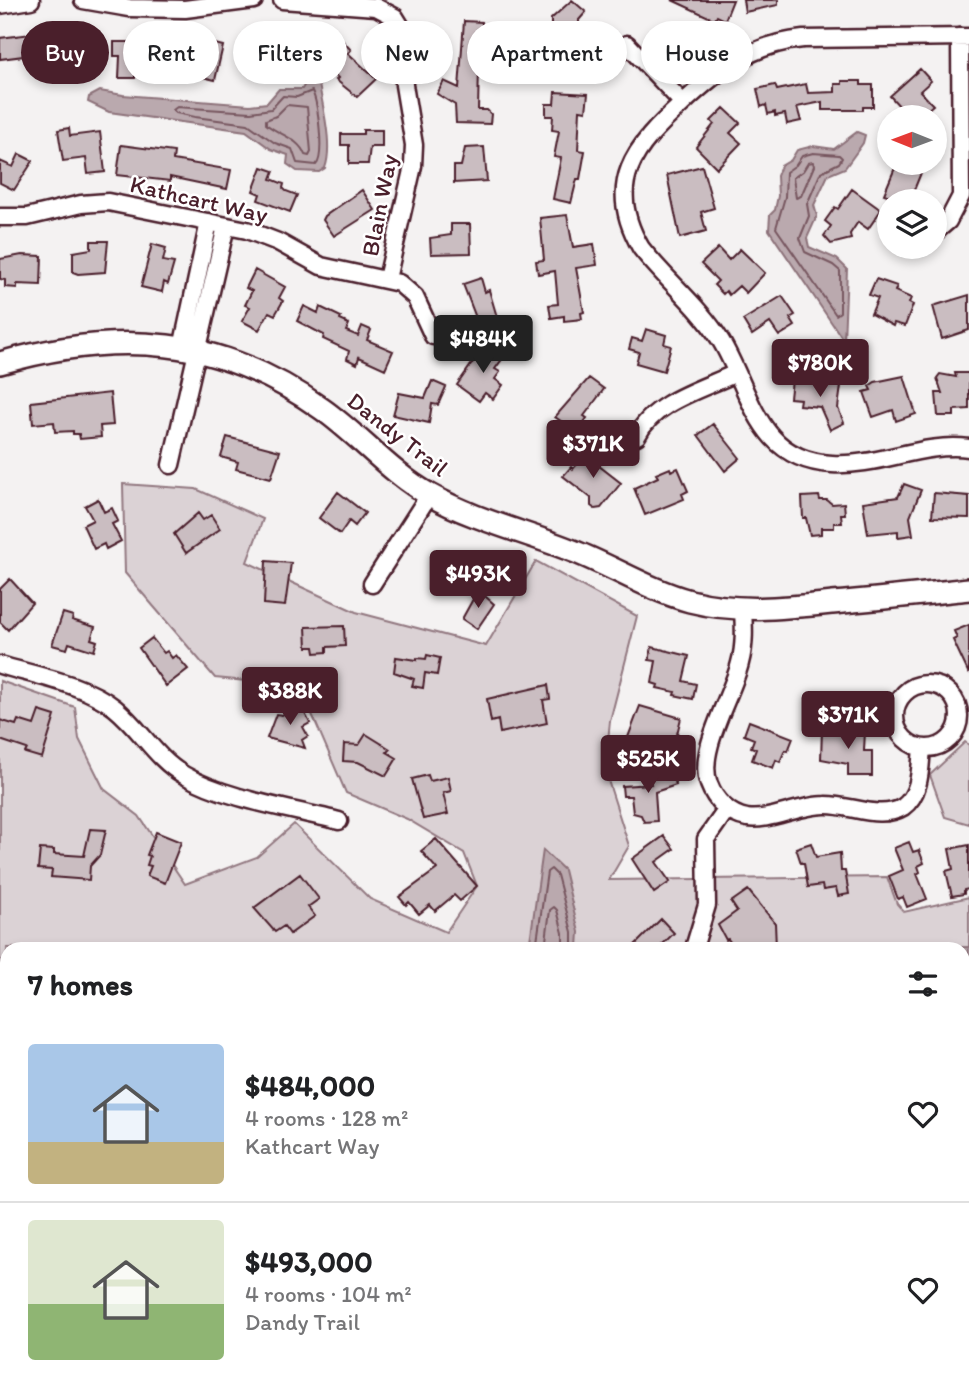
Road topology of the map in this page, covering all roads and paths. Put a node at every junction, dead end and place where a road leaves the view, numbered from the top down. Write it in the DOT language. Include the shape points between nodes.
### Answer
graph roads {
  1 [pos="31,0"];
  2 [pos="83,0"];
  3 [pos="254,0"];
  4 [pos="282,0"];
  5 [pos="0,5"];
  6 [pos="965,37"];
  7 [pos="627,44"];
  8 [pos="683,103"];
  9 [pos="0,217"];
  10 [pos="209,222"];
  11 [pos="947,222"];
  12 [pos="226,226"];
  13 [pos="387,279"];
  14 [pos="433,336"];
  15 [pos="190,349"];
  16 [pos="0,363"];
  17 [pos="736,373"];
  18 [pos="638,436"];
  19 [pos="969,448"];
  20 [pos="171,465"];
  21 [pos="429,495"];
  22 [pos="372,584"];
  23 [pos="969,589"];
  24 [pos="743,610"];
  25 [pos="0,665"];
  26 [pos="922,748"];
  27 [pos="727,809"];
  28 [pos="339,821"];
  29 [pos="696,942"];
  1 -- 5 [label="street"];
  2 -- 3 [label="street" via="129,8 185,9"];
  4 -- 13 [label="street, Blain Way" via="376,7 395,18 403,30 414,166"];
  6 -- 8 [label="street" via="783,42 727,65"];
  6 -- 11 [label="street" via="961,196"];
  7 -- 8 [label="street"];
  8 -- 17 [label="street" via="635,153 626,183 627,214 641,248 721,341"];
  9 -- 10 [label="street, Kathcart Way" via="27,217 108,202"];
  10 -- 12 [label="street, Kathcart Way"];
  10 -- 15 [label="street"];
  12 -- 13 [label="street, Kathcart Way" via="265,236 330,269"];
  12 -- 15 [label="street"];
  13 -- 14 [label="street, Kathcart Way" via="415,297"];
  15 -- 16 [label="street, Dandy Trail" via="134,342 88,344"];
  15 -- 20 [label="street"];
  15 -- 21 [label="street, Dandy Trail" via="263,373 301,394"];
  17 -- 18 [label="street" via="663,407"];
  17 -- 19 [label="street" via="766,431 789,452 806,459 842,464 923,449"];
  21 -- 22 [label="street"];
  21 -- 24 [label="street, Dandy Trail" via="679,598"];
  23 -- 24 [label="street, Dandy Trail"];
  24 -- 27 [label="street" via="741,660 706,761 709,785"];
  25 -- 28 [label="street" via="102,699 165,761 197,782"];
  26 -- 26 [label="street" via="901,736 895,713 906,692 934,685 954,699 958,723 944,743"];
  26 -- 27 [label="street" via="918,787 907,803 890,812 822,805 755,819"];
  27 -- 29 [label="street" via="706,839 707,905"];
}
